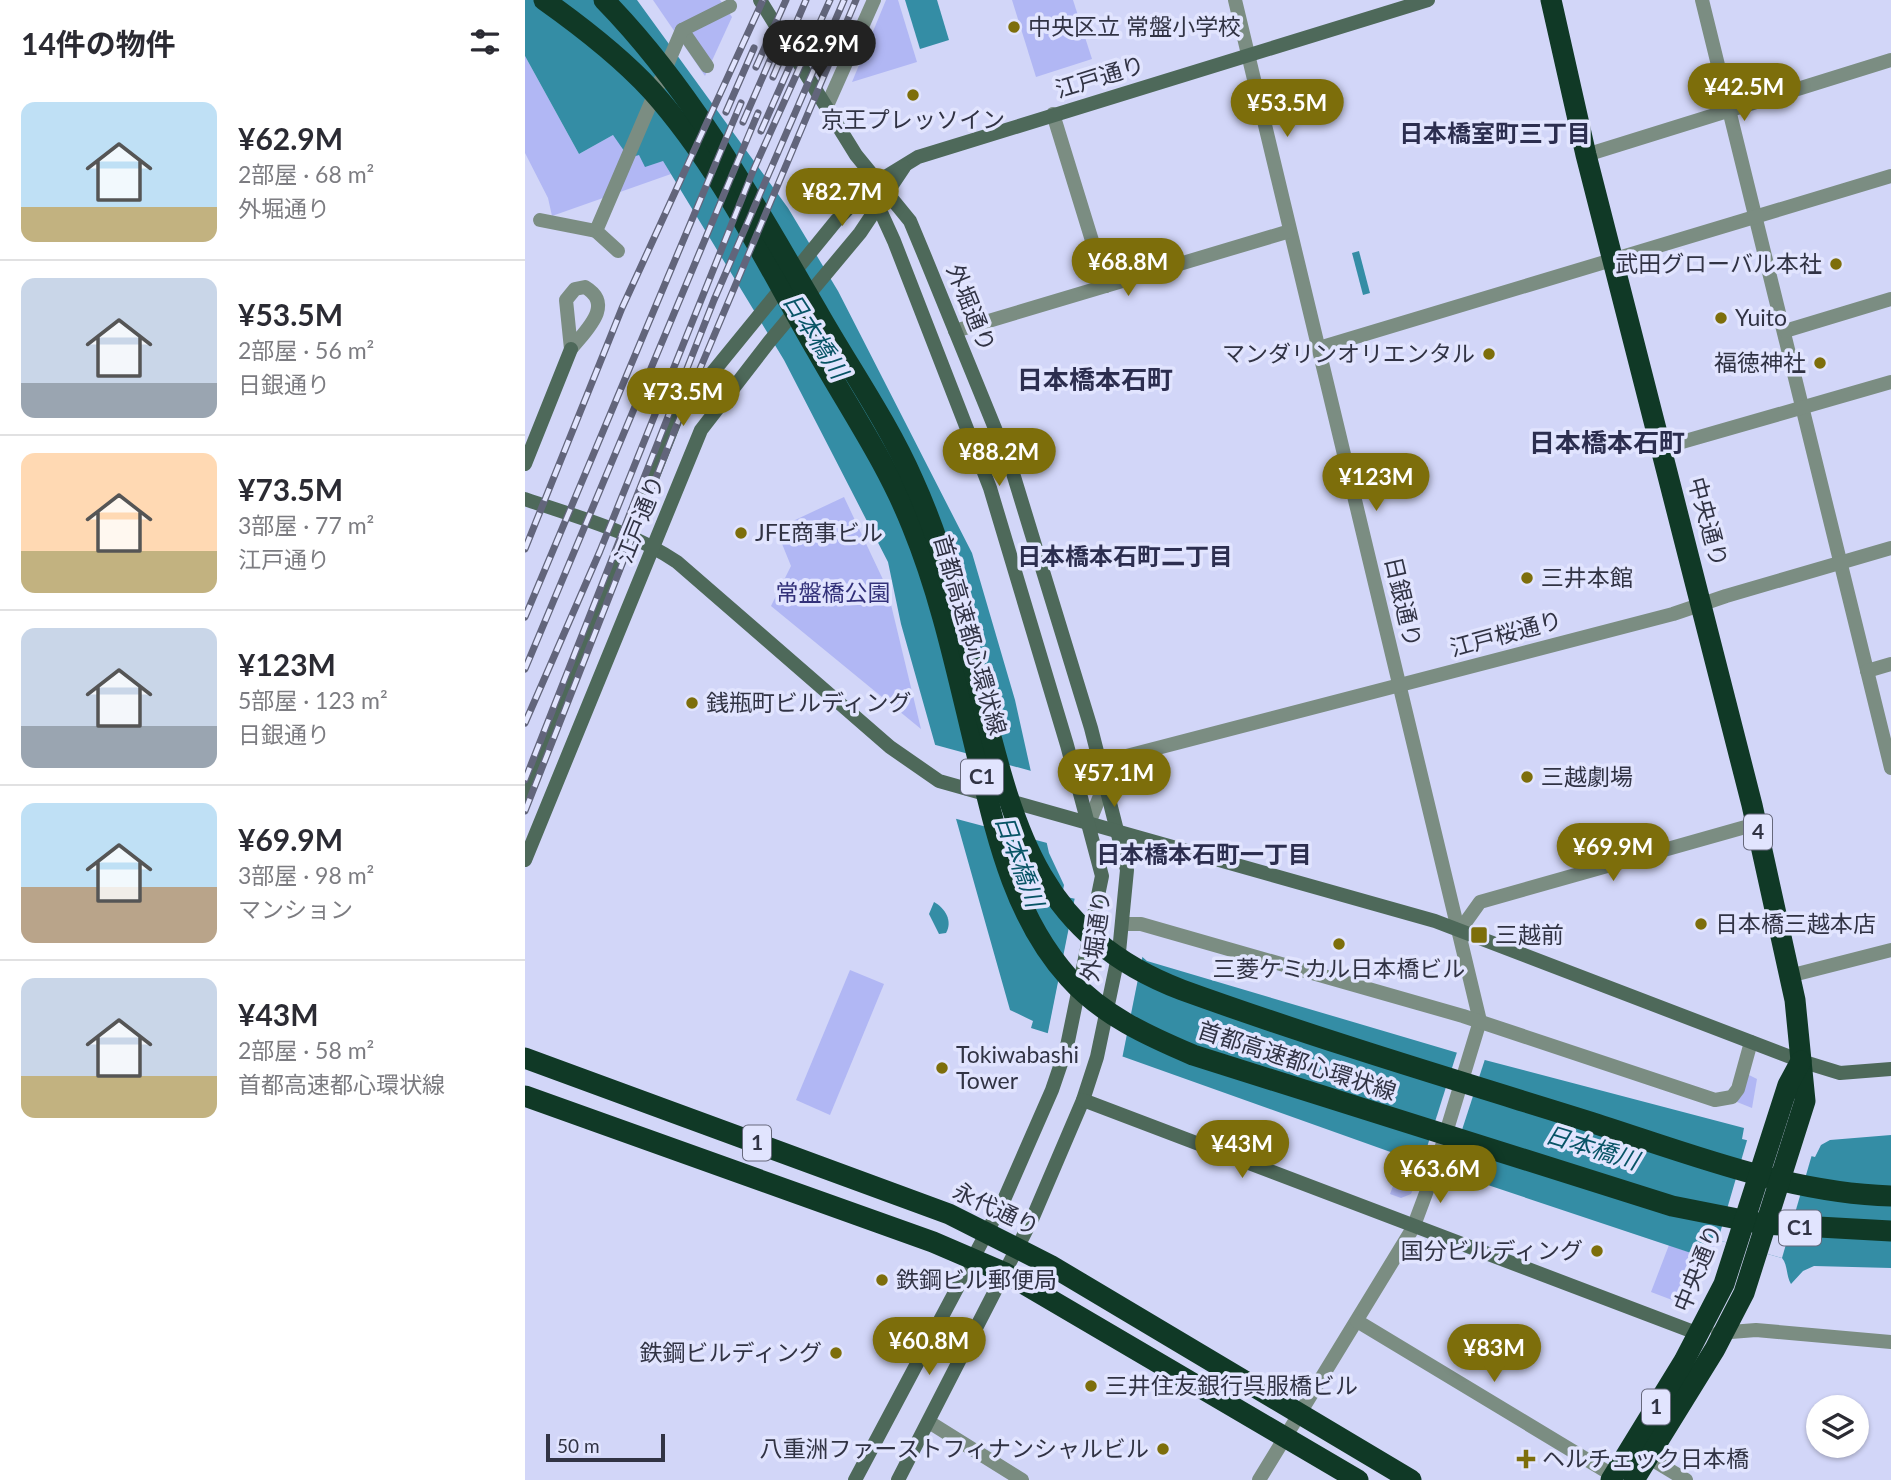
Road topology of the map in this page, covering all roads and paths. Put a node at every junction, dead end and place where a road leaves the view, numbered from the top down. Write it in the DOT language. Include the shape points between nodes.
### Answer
graph roads {
  1 [pos="544,0"];
  2 [pos="604,0"];
  3 [pos="760,0"];
  4 [pos="874,0"];
  5 [pos="1235,0"];
  6 [pos="1428,0"];
  7 [pos="1551,0"];
  8 [pos="1702,0"];
  9 [pos="1397,5"];
  10 [pos="730,6"];
  11 [pos="682,30"];
  12 [pos="1248,55"];
  13 [pos="1891,60"];
  14 [pos="707,66"];
  15 [pos="826,108"];
  16 [pos="1729,110"];
  17 [pos="1053,114"];
  18 [pos="1586,155"];
  19 [pos="906,163"];
  20 [pos="1891,176"];
  21 [pos="873,184"];
  22 [pos="887,193"];
  23 [pos="878,206"];
  24 [pos="1756,217"];
  25 [pos="540,220"];
  26 [pos="596,231"];
  27 [pos="1290,231"];
  28 [pos="618,251"];
  29 [pos="1612,259"];
  30 [pos="1106,286"];
  31 [pos="1891,299"];
  32 [pos="955,331"];
  33 [pos="1785,331"];
  34 [pos="1319,348"];
  35 [pos="571,349"];
  36 [pos="1891,382"];
  37 [pos="1804,408"];
  38 [pos="1661,448"];
  39 [pos="525,464"];
  40 [pos="525,499"];
  41 [pos="628,534"];
  42 [pos="653,546"];
  43 [pos="1891,548"];
  44 [pos="1841,562"];
  45 [pos="1703,604"];
  46 [pos="1891,664"];
  47 [pos="1867,671"];
  48 [pos="1399,686"];
  49 [pos="1891,768"];
  50 [pos="1106,781"];
  51 [pos="525,796"];
  52 [pos="1089,823"];
  53 [pos="1756,824"];
  54 [pos="1119,832"];
  55 [pos="525,860"];
  56 [pos="1124,924"];
  57 [pos="1460,930"];
  58 [pos="1891,950"];
  59 [pos="1789,976"];
  60 [pos="1480,1021"];
  61 [pos="1751,1042"];
  62 [pos="525,1058"];
  63 [pos="1801,1061"];
  64 [pos="1891,1069"];
  65 [pos="525,1096"];
  66 [pos="1083,1100"];
  67 [pos="1781,1142"];
  68 [pos="1891,1196"];
  69 [pos="1413,1228"];
  70 [pos="988,1231"];
  71 [pos="1891,1231"];
  72 [pos="1018,1247"];
  73 [pos="1748,1248"];
  74 [pos="973,1259"];
  75 [pos="1005,1273"];
  76 [pos="1357,1321"];
  77 [pos="1723,1333"];
  78 [pos="1699,1334"];
  79 [pos="1891,1342"];
  80 [pos="1300,1415"];
  81 [pos="929,1422"];
  82 [pos="1285,1437"];
  83 [pos="1649,1457"];
  84 [pos="1620,1479"];
  85 [pos="855,1480"];
  86 [pos="898,1480"];
  87 [pos="1023,1480"];
  88 [pos="1259,1480"];
  89 [pos="1357,1480"];
  90 [pos="1411,1480"];
  91 [pos="1686,1480"];
  1 -- 71 [label="highway, 首都高速都心環状線 / C1" via="630,69 683,130 736,211 893,485 926,564 1014,887 1045,947 1080,990 1130,1025 1193,1055 1633,1196 1763,1224"];
  2 -- 68 [label="highway, 首都高速都心環状線 / C1" via="657,59 711,135 908,469 943,559 1020,834 1044,882 1087,932 1144,974 1212,1001 1725,1165 1818,1188"];
  3 -- 15 [label="main road, 外堀通り"];
  4 -- 15 [label="street"];
  5 -- 12 [label="street, 日銀通り"];
  6 -- 9 [label="main road, 江戸通り"];
  7 -- 18 [label="highway, 中央通り / 4"];
  8 -- 16 [label="street"];
  9 -- 12 [label="main road, 江戸通り"];
  10 -- 11 [label="street"];
  11 -- 14 [label="street"];
  11 -- 26 [label="street"];
  12 -- 17 [label="main road, 江戸通り"];
  12 -- 27 [label="street, 日銀通り"];
  13 -- 16 [label="street"];
  15 -- 21 [label="main road, 外堀通り"];
  16 -- 18 [label="street"];
  16 -- 24 [label="street"];
  17 -- 19 [label="main road, 江戸通り"];
  17 -- 30 [label="street"];
  18 -- 29 [label="highway, 中央通り / 4"];
  19 -- 21 [label="main road, 江戸通り"];
  19 -- 22 [label="main road, 江戸通り"];
  20 -- 24 [label="street"];
  21 -- 22 [label="main road, 外堀通り"];
  21 -- 23 [label="main road, 外堀通り"];
  21 -- 41 [label="main road, 江戸通り" via="817,244 677,416"];
  22 -- 23 [label="main road, 江戸通り"];
  22 -- 32 [label="main road, 外堀通り" via="910,221"];
  23 -- 42 [label="main road, 江戸通り" via="701,430"];
  23 -- 52 [label="main road, 外堀通り" via="990,488"];
  24 -- 29 [label="street"];
  24 -- 33 [label="street"];
  25 -- 26 [label="street"];
  26 -- 28 [label="street"];
  27 -- 30 [label="street"];
  27 -- 34 [label="street, 日銀通り"];
  29 -- 34 [label="street"];
  29 -- 38 [label="highway, 中央通り / 4"];
  30 -- 32 [label="street"];
  31 -- 33 [label="street"];
  32 -- 50 [label="main road, 外堀通り" via="1012,470"];
  33 -- 37 [label="street"];
  34 -- 48 [label="street, 日銀通り"];
  35 -- 39 [label="main road"];
  36 -- 37 [label="street"];
  37 -- 38 [label="street"];
  37 -- 44 [label="street"];
  38 -- 45 [label="highway, 中央通り / 4"];
  40 -- 41 [label="main road"];
  41 -- 42 [label="main road"];
  41 -- 51 [label="main road, 江戸通り"];
  42 -- 52 [label="main road" via="890,747 939,781"];
  42 -- 55 [label="main road, 江戸通り"];
  43 -- 44 [label="street, 江戸桜通り"];
  44 -- 45 [label="street, 江戸桜通り"];
  44 -- 47 [label="street"];
  45 -- 48 [label="street, 江戸桜通り"];
  45 -- 53 [label="highway, 中央通り / 4"];
  46 -- 47 [label="street"];
  47 -- 49 [label="street"];
  48 -- 50 [label="street, 江戸桜通り" via="1115,759"];
  48 -- 57 [label="street, 日銀通り"];
  50 -- 52 [label="street, 江戸桜通り"];
  50 -- 54 [label="main road, 外堀通り"];
  52 -- 54 [label="main road"];
  52 -- 70 [label="main road, 外堀通り" via="1101,885 1067,1046 1044,1111"];
  53 -- 57 [label="street" via="1480,902"];
  53 -- 59 [label="highway, 中央通り / 4"];
  54 -- 56 [label="main road, 外堀通り" via="1127,870"];
  54 -- 57 [label="main road"];
  56 -- 60 [label="street" via="1142,924"];
  56 -- 66 [label="main road, 外堀通り" via="1097,1057"];
  57 -- 60 [label="street, 日銀通り"];
  57 -- 61 [label="main road"];
  58 -- 59 [label="street"];
  59 -- 63 [label="highway, 中央通り / 4"];
  60 -- 61 [label="street" via="1716,1100 1732,1097 1738,1089"];
  60 -- 69 [label="street, 日銀通り" via="1474,1051"];
  61 -- 63 [label="main road"];
  62 -- 70 [label="highway, 永代通り / 1"];
  63 -- 64 [label="main road" via="1840,1073"];
  63 -- 67 [label="highway, 中央通り" via="1788,1085"];
  65 -- 74 [label="highway, 1"];
  66 -- 69 [label="main road"];
  66 -- 72 [label="main road, 外堀通り"];
  67 -- 73 [label="highway, 中央通り / 1" via="1774,1201"];
  67 -- 73 [label="highway, 中央通り / 1" via="1753,1195"];
  69 -- 76 [label="street, 日銀通り"];
  69 -- 78 [label="main road"];
  70 -- 72 [label="highway, 永代通り / 1"];
  70 -- 74 [label="main road, 外堀通り"];
  72 -- 75 [label="main road, 外堀通り"];
  72 -- 80 [label="highway, 永代通り / 1"];
  73 -- 77 [label="highway, 中央通り / 1" via="1744,1293"];
  73 -- 78 [label="highway, 中央通り / 1"];
  74 -- 75 [label="highway, 1"];
  74 -- 85 [label="main road, 外堀通り"];
  75 -- 81 [label="main road, 外堀通り"];
  75 -- 82 [label="highway, 1"];
  76 -- 80 [label="street, 日銀通り"];
  76 -- 84 [label="street"];
  77 -- 78 [label="street"];
  77 -- 79 [label="street" via="1756,1330"];
  77 -- 83 [label="highway, 中央通り / 1"];
  78 -- 84 [label="highway, 中央通り / 1"];
  80 -- 82 [label="street, 日銀通り"];
  80 -- 90 [label="highway, 永代通り / 1"];
  81 -- 86 [label="main road, 外堀通り"];
  81 -- 87 [label="street"];
  82 -- 88 [label="street, 日銀通り"];
  82 -- 89 [label="highway, 1"];
  83 -- 84 [label="highway, 中央通り / 1"];
  83 -- 91 [label="street"];
}
